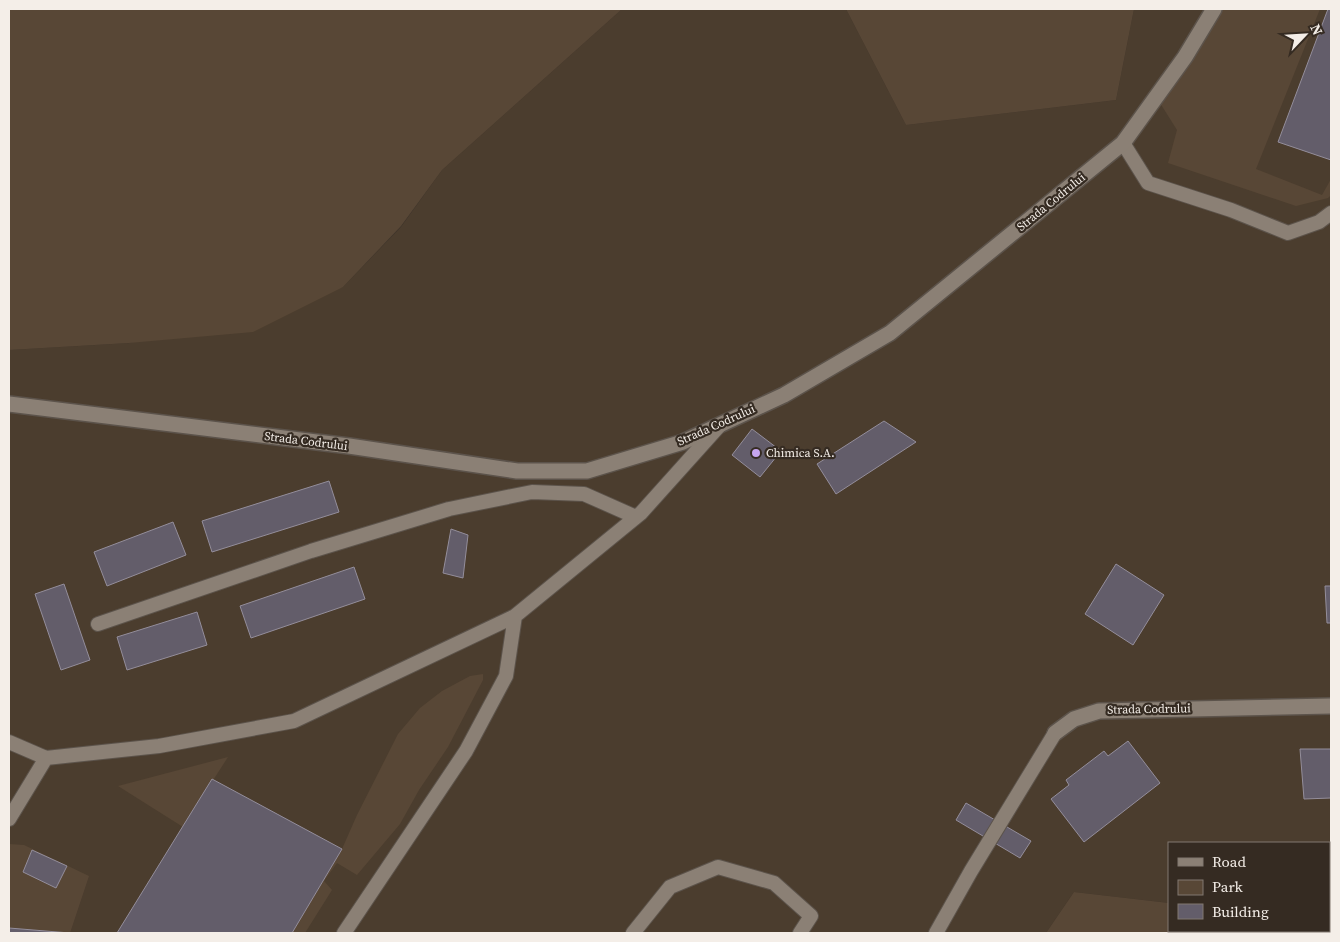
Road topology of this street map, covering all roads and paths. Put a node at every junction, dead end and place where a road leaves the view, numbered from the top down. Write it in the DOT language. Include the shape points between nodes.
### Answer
graph roads {
  1 [pos="1214,9"];
  2 [pos="1123,143"];
  3 [pos="1331,213"];
  4 [pos="9,404"];
  5 [pos="720,424"];
  6 [pos="636,517"];
  7 [pos="515,616"];
  8 [pos="98,624"];
  9 [pos="1331,706"];
  10 [pos="1055,732"];
  11 [pos="9,742"];
  12 [pos="46,758"];
  13 [pos="9,819"];
  14 [pos="344,933"];
  15 [pos="633,933"];
  16 [pos="800,933"];
  17 [pos="936,933"];
  1 -- 2 [label="street, Strada Codrului" via="1185,57"];
  2 -- 3 [label="lane" via="1148,183 1288,233 1319,222"];
  2 -- 5 [label="street, Strada Codrului" via="890,333 784,395"];
  4 -- 5 [label="street, Strada Codrului" via="349,446 517,471 587,471 683,442"];
  5 -- 6 [label="lane"];
  6 -- 7 [label="lane"];
  6 -- 8 [label="lane" via="584,494 532,492 449,509 311,550"];
  7 -- 12 [label="lane" via="294,721 159,746"];
  7 -- 14 [label="lane" via="506,676 475,734"];
  9 -- 10 [label="street, Strada Codrului" via="1099,710 1074,718"];
  10 -- 17 [label="lane, Strada Codrului"];
  11 -- 12 [label="lane"];
  12 -- 13 [label="lane"];
  15 -- 16 [label="lane" via="670,887 718,867 774,883 811,916"];
}
